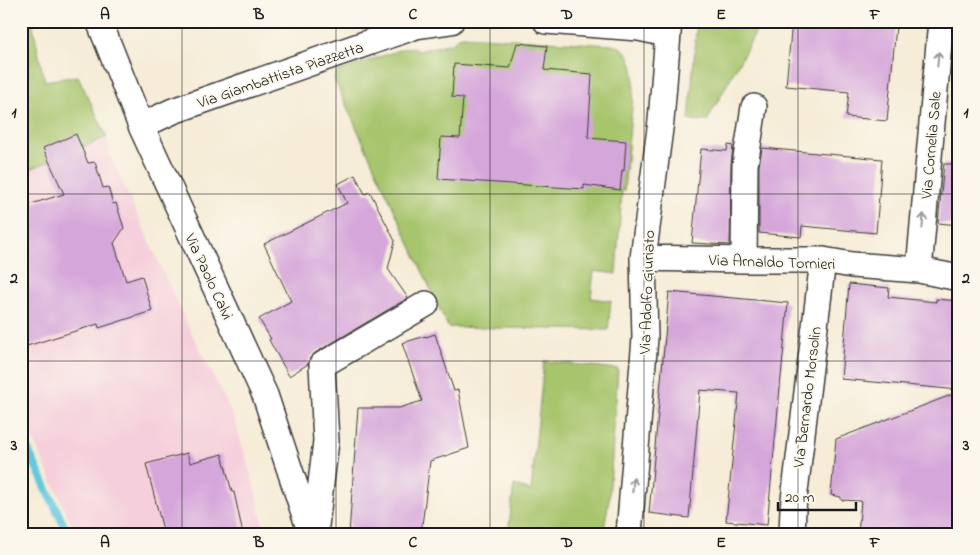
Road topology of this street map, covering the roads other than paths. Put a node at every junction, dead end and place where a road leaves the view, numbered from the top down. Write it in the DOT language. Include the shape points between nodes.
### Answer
graph roads {
  1 [pos="99,21"];
  2 [pos="451,21"];
  3 [pos="546,21"];
  4 [pos="941,21"];
  5 [pos="668,28"];
  6 [pos="754,107"];
  7 [pos="141,126"];
  8 [pos="644,258"];
  9 [pos="744,260"];
  10 [pos="823,260"];
  11 [pos="919,270"];
  12 [pos="959,278"];
  13 [pos="426,304"];
  14 [pos="311,534"];
  15 [pos="315,534"];
  16 [pos="629,534"];
  17 [pos="792,534"];
  1 -- 7 [label="street, Via Paolo Calvi"];
  2 -- 7 [label="street, Via Giambattista Piazzetta" via="416,26 172,111"];
  3 -- 5 [label="street"];
  11 -- 4 [label="street, Via Cornelia Sale, one-way"];
  5 -- 8 [label="street, Via Adolfo Giuriato" via="661,121"];
  6 -- 9 [label="street" via="746,164"];
  7 -- 14 [label="street, Via Paolo Calvi" via="264,395"];
  8 -- 9 [label="street, Via Arnaldo Tornieri"];
  16 -- 8 [label="street, Via Adolfo Giuriato, one-way" via="645,338"];
  9 -- 10 [label="street, Via Arnaldo Tornieri"];
  10 -- 11 [label="street, Via Arnaldo Tornieri"];
  10 -- 17 [label="street, Via Bernardo Morsolin"];
  11 -- 12 [label="street, Via Arnaldo Tornieri"];
  13 -- 15 [label="street" via="322,365 326,441"];
}
